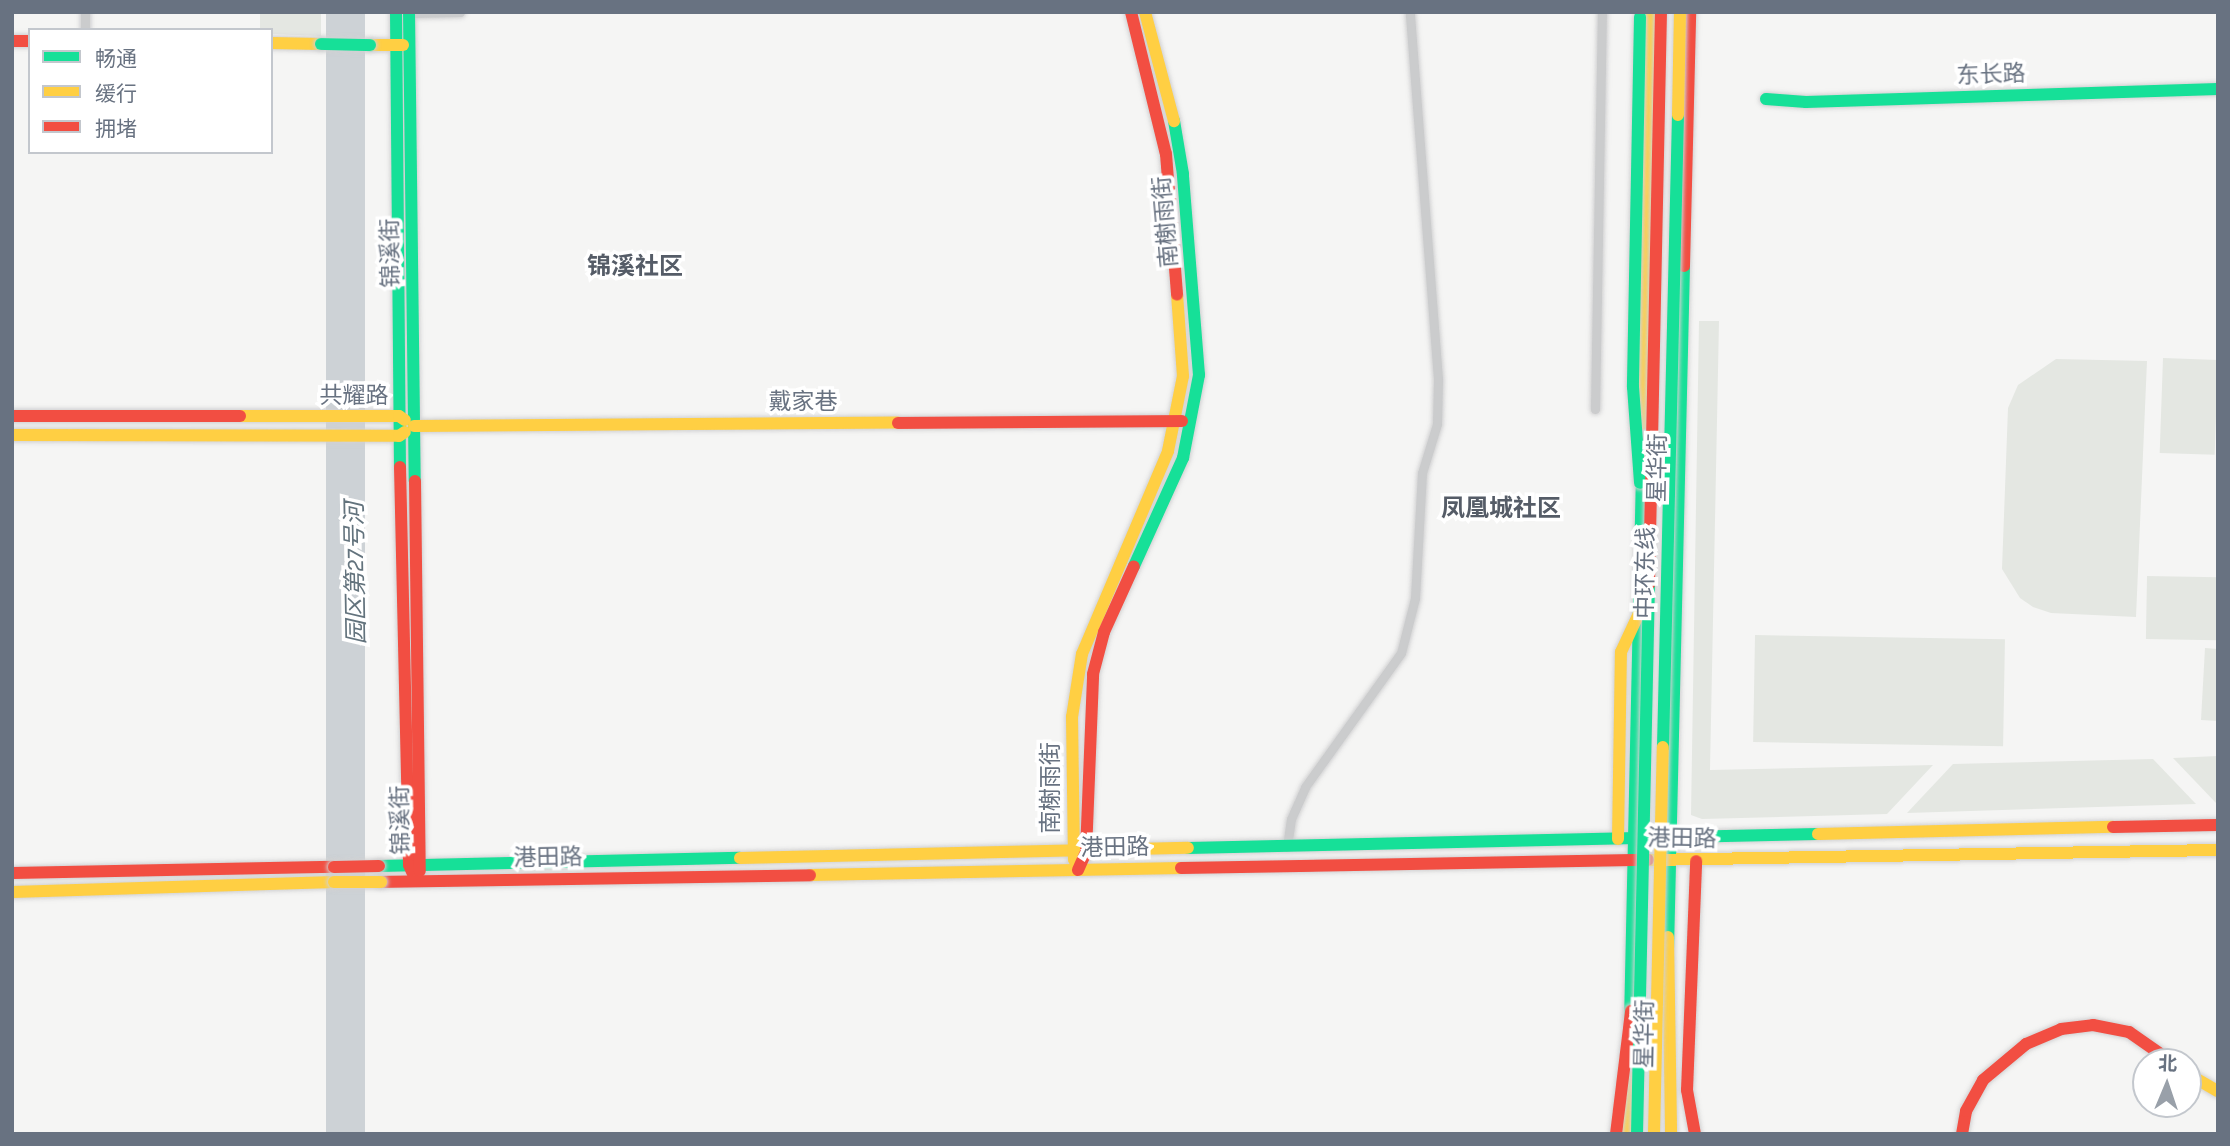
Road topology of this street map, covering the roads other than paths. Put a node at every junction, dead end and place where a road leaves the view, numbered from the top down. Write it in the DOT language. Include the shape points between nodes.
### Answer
graph roads {
  1 [pos="396,12"];
  2 [pos="460,12"];
  3 [pos="1131,12"];
  4 [pos="1145,12"];
  5 [pos="1410,12"];
  6 [pos="1602,12"];
  7 [pos="1661,12"];
  8 [pos="1680,12"];
  9 [pos="1690,12"];
  10 [pos="409,13"];
  11 [pos="1644,14"];
  12 [pos="273,43"];
  13 [pos="396,45"];
  14 [pos="410,45"];
  15 [pos="2218,89"];
  16 [pos="1766,99"];
  17 [pos="1595,409"];
  18 [pos="12,416"];
  19 [pos="399,416"];
  20 [pos="1176,421"];
  21 [pos="1193,421"];
  22 [pos="414,426"];
  23 [pos="12,435"];
  24 [pos="400,436"];
  25 [pos="1647,570"];
  26 [pos="1640,611"];
  27 [pos="2218,825"];
  28 [pos="1671,837"];
  29 [pos="1634,838"];
  30 [pos="1618,839"];
  31 [pos="1287,847"];
  32 [pos="2218,850"];
  33 [pos="1072,852"];
  34 [pos="1086,852"];
  35 [pos="1634,859"];
  36 [pos="1671,860"];
  37 [pos="1696,861"];
  38 [pos="410,865"];
  39 [pos="423,865"];
  40 [pos="1078,870"];
  41 [pos="12,873"];
  42 [pos="416,881"];
  43 [pos="12,892"];
  44 [pos="1668,937"];
  45 [pos="1641,939"];
  46 [pos="2152,1048"];
  47 [pos="2202,1082"];
  48 [pos="2218,1091"];
  49 [pos="1616,1134"];
  50 [pos="1628,1134"];
  51 [pos="1637,1134"];
  52 [pos="1654,1134"];
  53 [pos="1664,1134"];
  54 [pos="1671,1134"];
  55 [pos="1695,1134"];
  56 [pos="1962,1134"];
  1 -- 13 [label="main road, 锦溪街"];
  2 -- 10 [label="street"];
  3 -- 20 [label="main road, 南榭雨街" via="1166,154 1182,342"];
  4 -- 21 [label="main road, 南榭雨街" via="1171,101 1183,174 1197,337"];
  5 -- 31 [label="street" via="1438,379 1437,424 1422,473 1415,598 1401,653 1305,787 1291,819"];
  6 -- 17 [label="street"];
  7 -- 25 [label="main road, 中环东线, bridge"];
  8 -- 52 [label="main road, 中环东线, bridge"];
  9 -- 28 [label="main road, 星华街"];
  10 -- 14 [label="main road, 锦溪街"];
  11 -- 25 [label="main road, bridge" via="1633,387"];
  11 -- 26 [label="main road, 星华街"];
  12 -- 13 [label="main road, bridge"];
  13 -- 14 [label="main road"];
  13 -- 19 [label="main road, 锦溪街"];
  14 -- 22 [label="main road, 锦溪街"];
  15 -- 16 [label="main road, 东长路" via="1806,102"];
  18 -- 19 [label="main road, 共耀路"];
  19 -- 22 [label="main road, 共耀路"];
  19 -- 24 [label="main road, 锦溪街"];
  20 -- 21 [label="main road, 戴家巷"];
  20 -- 22 [label="main road, 戴家巷"];
  20 -- 33 [label="main road, 南榭雨街" via="1082,654 1072,717"];
  21 -- 34 [label="main road, 南榭雨街" via="1183,458 1104,632 1093,674"];
  22 -- 24 [label="main road, 共耀路"];
  22 -- 39 [label="main road, 锦溪街"];
  23 -- 24 [label="main road, 共耀路"];
  24 -- 38 [label="main road, 锦溪街"];
  25 -- 45 [label="main road, 中环东线, bridge"];
  26 -- 29 [label="main road, 星华街"];
  26 -- 30 [label="main road" via="1621,652"];
  27 -- 28 [label="main road, 港田路"];
  28 -- 29 [label="main road, 港田路"];
  28 -- 36 [label="main road, 星华街"];
  29 -- 30 [label="main road, 港田路"];
  29 -- 35 [label="main road, 星华街"];
  30 -- 31 [label="main road, 港田路"];
  31 -- 34 [label="main road, 港田路"];
  32 -- 37 [label="main road, 港田路"];
  33 -- 34 [label="main road, 港田路"];
  33 -- 39 [label="main road, 港田路"];
  33 -- 40 [label="main road, 南榭雨街"];
  34 -- 40 [label="main road, 南榭雨街"];
  35 -- 36 [label="main road, 港田路"];
  35 -- 40 [label="main road, 港田路"];
  35 -- 50 [label="main road, 星华街"];
  36 -- 37 [label="main road, 港田路"];
  36 -- 44 [label="main road, 星华街"];
  37 -- 55 [label="main road" via="1687,1090"];
  38 -- 39 [label="main road, 港田路"];
  38 -- 41 [label="main road, 港田路, bridge"];
  38 -- 42 [label="main road, 锦溪街"];
  39 -- 42 [label="main road, 锦溪街"];
  40 -- 42 [label="main road, 港田路"];
  42 -- 43 [label="main road, 港田路, bridge"];
  44 -- 53 [label="main road, 星华街"];
  44 -- 54 [label="main road"];
  45 -- 49 [label="main road, bridge"];
  45 -- 51 [label="main road, 中环东线, bridge"];
  46 -- 56 [label="main road" via="2129,1032 2094,1025 2061,1029 2026,1044 1983,1080 1966,1111"];
  47 -- 48 [label="main road"];
}
